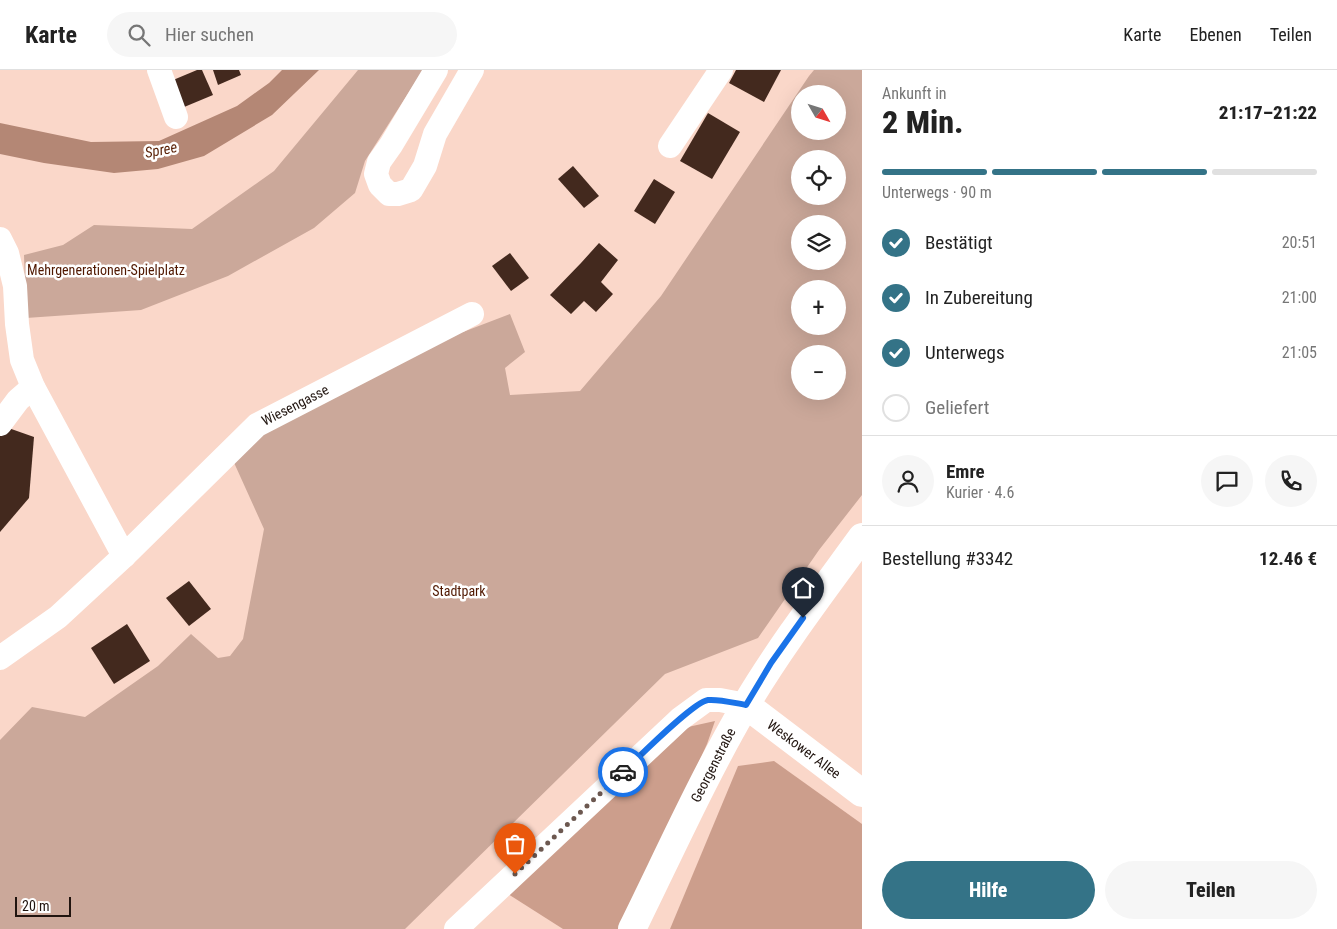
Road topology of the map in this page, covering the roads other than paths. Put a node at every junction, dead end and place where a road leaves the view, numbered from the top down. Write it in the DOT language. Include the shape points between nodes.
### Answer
graph roads {
  1 [pos="160,70"];
  2 [pos="436,70"];
  3 [pos="472,70"];
  4 [pos="721,70"];
  5 [pos="176,117"];
  6 [pos="670,146"];
  7 [pos="0,238"];
  8 [pos="472,314"];
  9 [pos="33,387"];
  10 [pos="0,424"];
  11 [pos="862,537"];
  12 [pos="124,556"];
  13 [pos="0,658"];
  14 [pos="746,705"];
  15 [pos="862,793"];
  16 [pos="456,929"];
  17 [pos="632,929"];
  1 -- 5 [label="street"];
  2 -- 3 [label="street" via="379,162 376,174 380,185 389,194 411,190 425,166 435,134"];
  4 -- 6 [label="street"];
  7 -- 9 [label="street" via="8,253 15,286 22,360"];
  8 -- 12 [label="street, Wiesengasse" via="257,424"];
  9 -- 10 [label="street" via="18,400"];
  9 -- 12 [label="street"];
  11 -- 14 [label="main road, Georgenstraße" via="782,648"];
  12 -- 13 [label="street, Wiesengasse" via="58,617"];
  14 -- 15 [label="main road, Weskower Allee"];
  14 -- 16 [label="street" via="706,700 680,719"];
  14 -- 17 [label="main road, Georgenstraße" via="718,753"];
}
